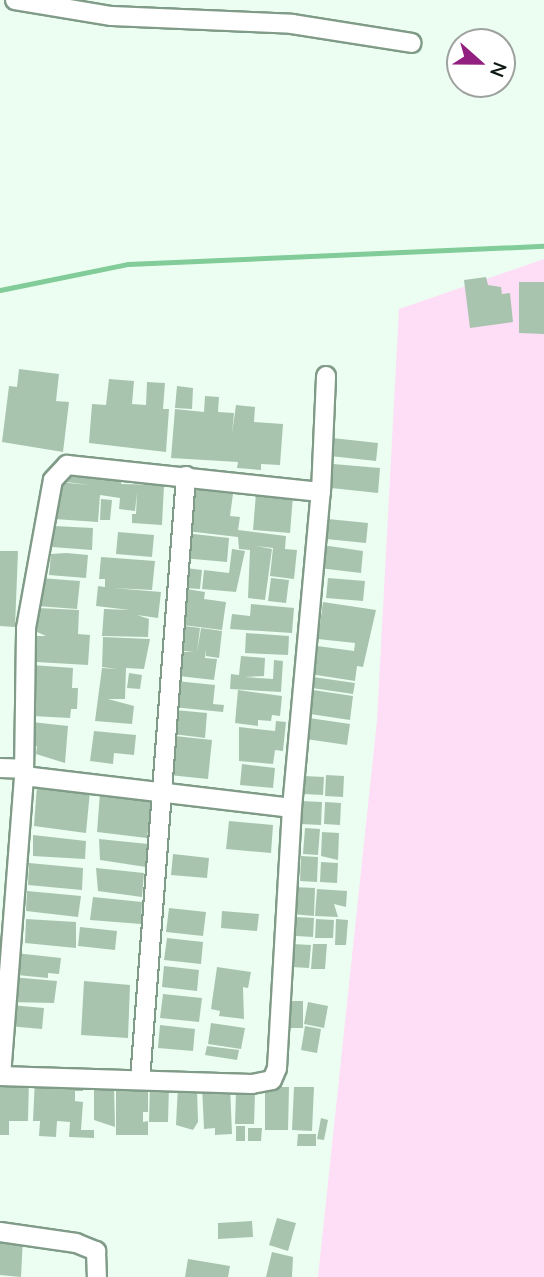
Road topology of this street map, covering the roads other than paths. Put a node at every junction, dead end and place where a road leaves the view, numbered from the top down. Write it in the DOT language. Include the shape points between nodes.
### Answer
graph roads {
  1 [pos="15,0"];
  2 [pos="412,43"];
  3 [pos="326,376"];
  4 [pos="186,476"];
  5 [pos="321,492"];
  6 [pos="0,768"];
  7 [pos="24,773"];
  8 [pos="161,793"];
  9 [pos="292,808"];
  10 [pos="6,927"];
  11 [pos="1,1076"];
  12 [pos="140,1080"];
  13 [pos="0,1232"];
  14 [pos="97,1277"];
  1 -- 2 [label="street" via="112,16 292,24"];
  3 -- 5 [label="street"];
  4 -- 5 [label="street"];
  4 -- 7 [label="street" via="67,465 53,480 26,628"];
  4 -- 8 [label="street"];
  5 -- 9 [label="street"];
  6 -- 7 [label="street"];
  7 -- 8 [label="street"];
  7 -- 10 [label="street"];
  8 -- 9 [label="street"];
  8 -- 12 [label="street"];
  9 -- 12 [label="street" via="277,1068 272,1080 252,1084"];
  10 -- 11 [label="street"];
  11 -- 12 [label="street"];
  13 -- 14 [label="street" via="76,1243 96,1251"];
}
